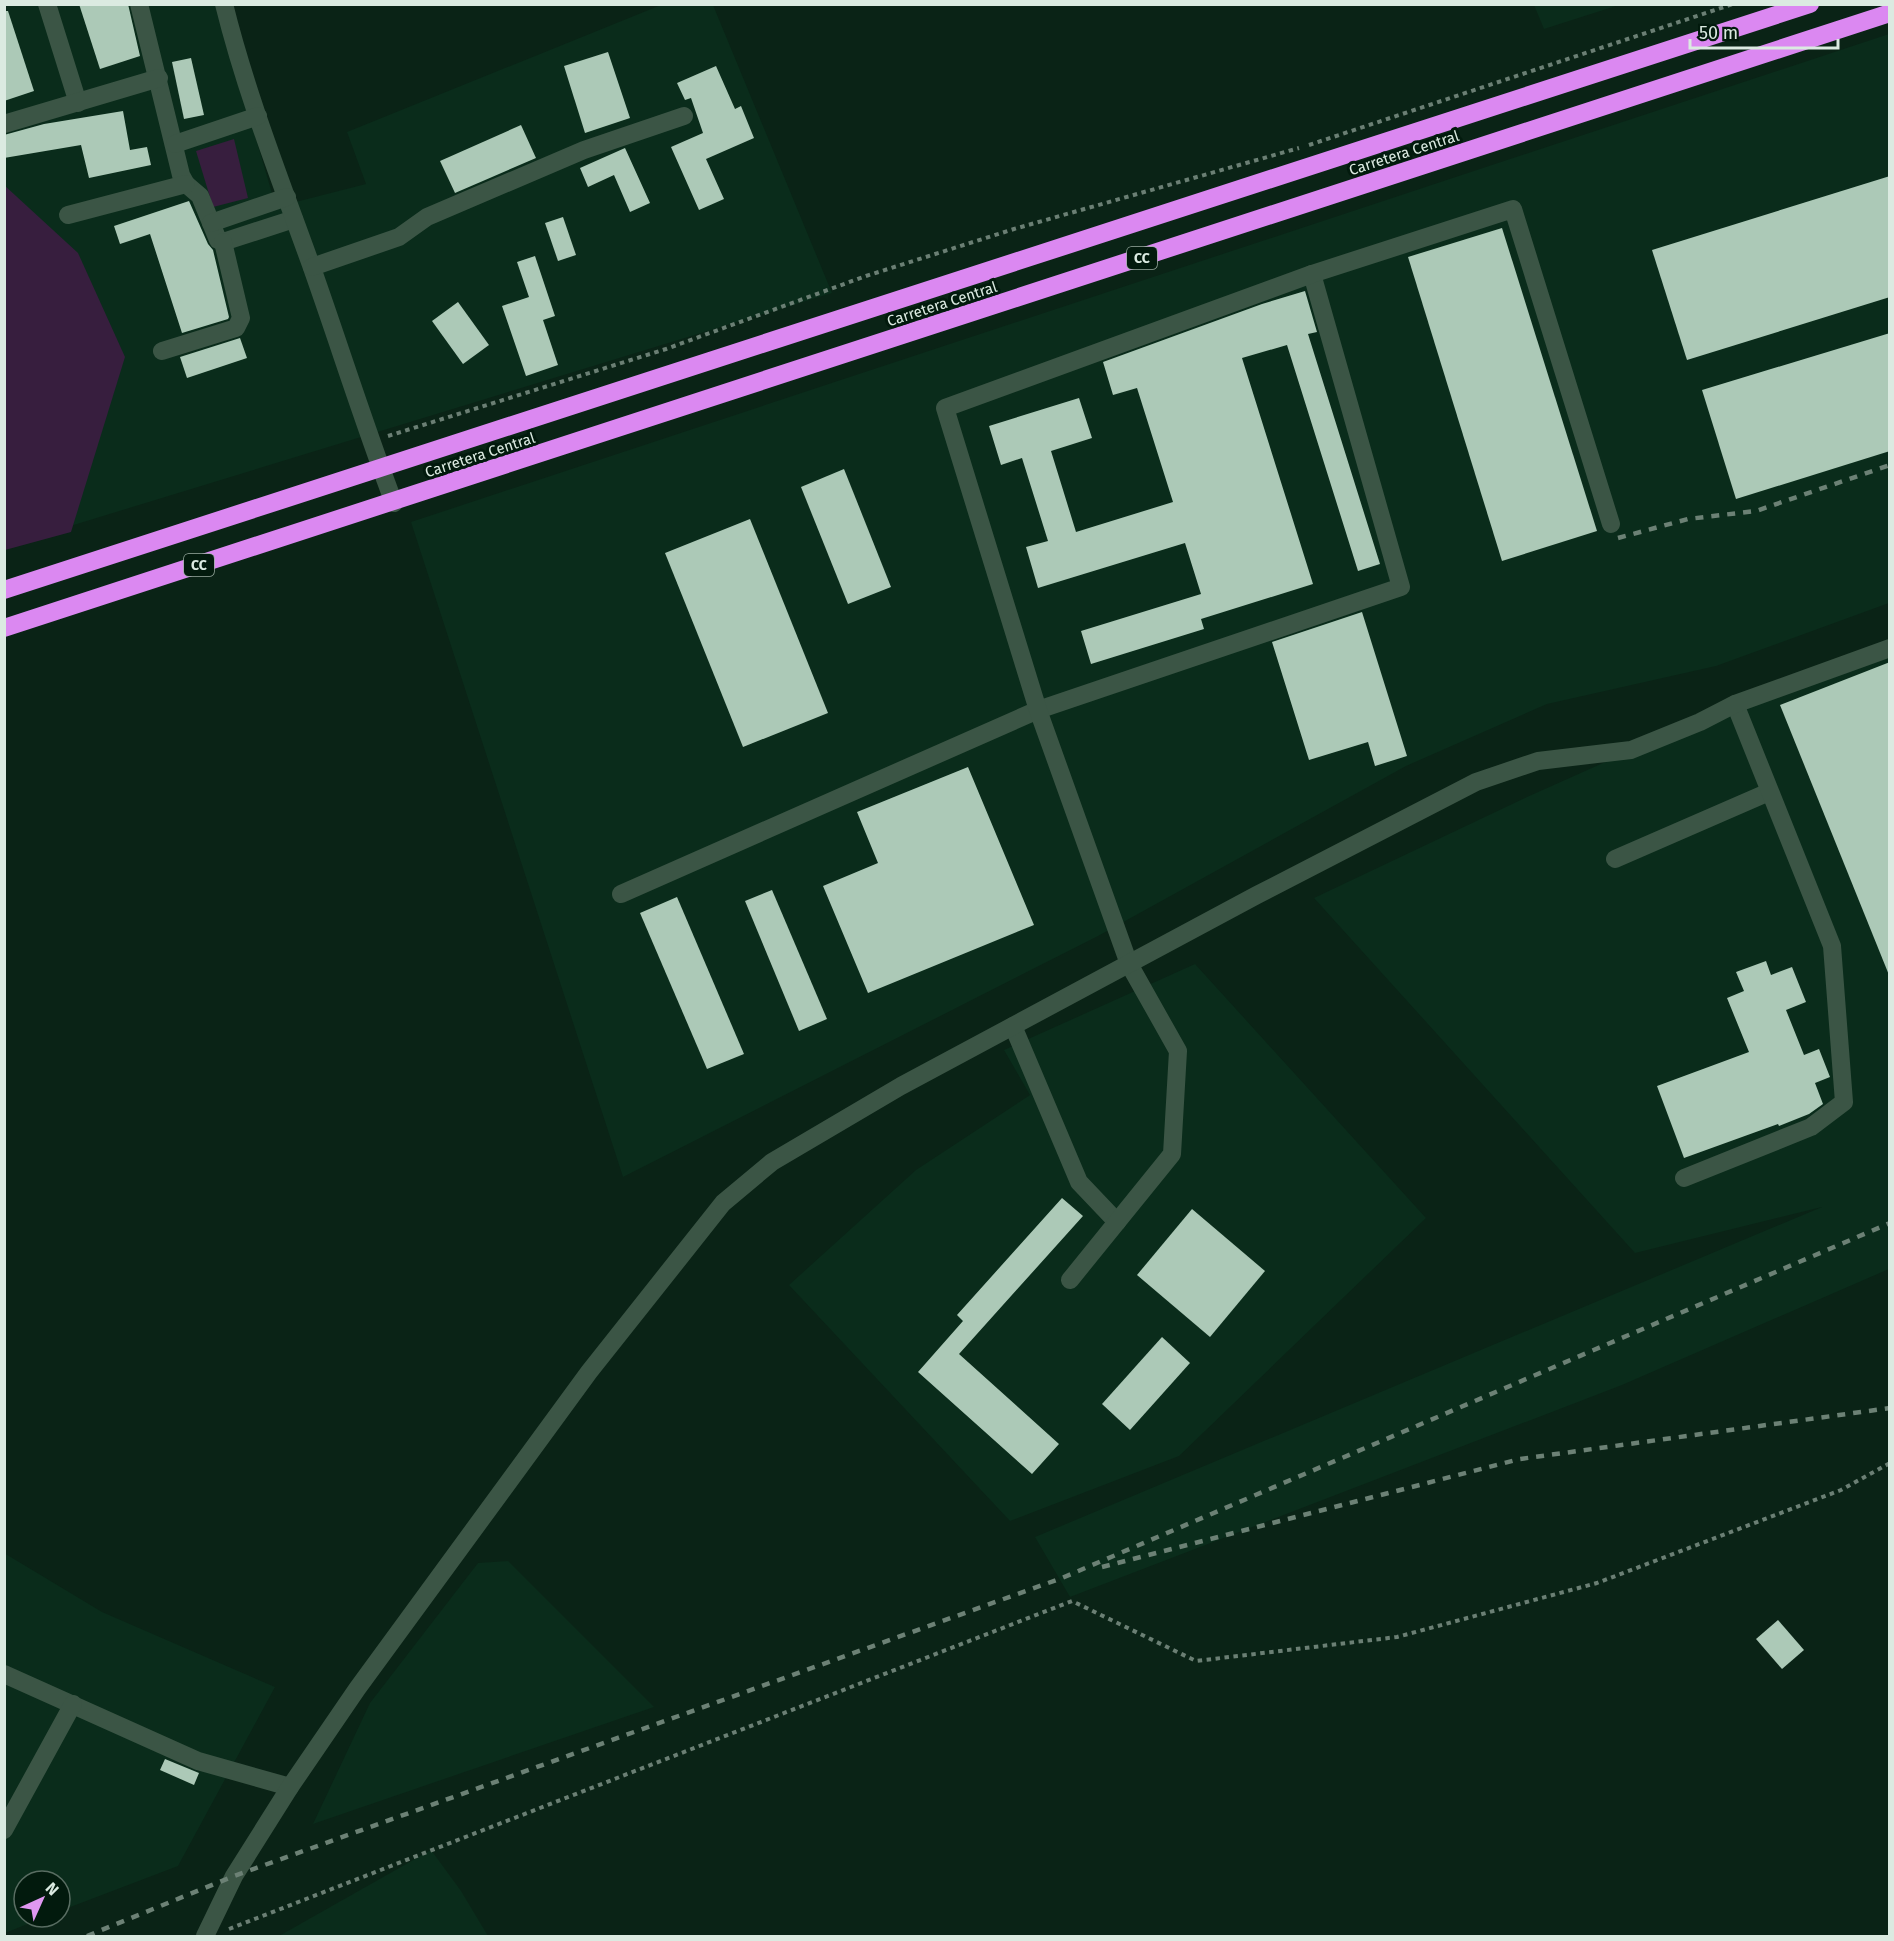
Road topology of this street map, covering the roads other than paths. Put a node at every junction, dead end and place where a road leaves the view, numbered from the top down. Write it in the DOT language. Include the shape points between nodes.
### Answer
graph roads {
  1 [pos="47,4"];
  2 [pos="139,4"];
  3 [pos="224,4"];
  4 [pos="1810,4"];
  5 [pos="1890,13"];
  6 [pos="159,78"];
  7 [pos="78,103"];
  8 [pos="258,116"];
  9 [pos="684,116"];
  10 [pos="4,124"];
  11 [pos="175,144"];
  12 [pos="186,184"];
  13 [pos="287,197"];
  14 [pos="68,215"];
  15 [pos="294,219"];
  16 [pos="211,223"];
  17 [pos="223,242"];
  18 [pos="312,267"];
  19 [pos="1312,274"];
  20 [pos="162,351"];
  21 [pos="381,469"];
  22 [pos="394,502"];
  23 [pos="1611,524"];
  24 [pos="4,590"];
  25 [pos="4,628"];
  26 [pos="1890,648"];
  27 [pos="1735,704"];
  28 [pos="1038,710"];
  29 [pos="1769,792"];
  30 [pos="1615,859"];
  31 [pos="621,894"];
  32 [pos="1129,964"];
  33 [pos="1013,1026"];
  34 [pos="1684,1178"];
  35 [pos="1117,1222"];
  36 [pos="1070,1280"];
  37 [pos="4,1674"];
  38 [pos="73,1704"];
  39 [pos="290,1787"];
  40 [pos="4,1830"];
  41 [pos="212,1934"];
  1 -- 7 [label="street"];
  2 -- 6 [label="street"];
  3 -- 8 [label="street" via="236,55"];
  4 -- 21 [label="highway, Carretera Central / CC"];
  5 -- 22 [label="highway, Carretera Central / CC"];
  6 -- 7 [label="street"];
  6 -- 11 [label="street"];
  7 -- 10 [label="street"];
  8 -- 11 [label="street"];
  8 -- 13 [label="street"];
  9 -- 18 [label="street" via="584,150 427,216 399,237"];
  11 -- 12 [label="street"];
  12 -- 14 [label="street"];
  12 -- 16 [label="street" via="201,196"];
  13 -- 15 [label="street"];
  13 -- 16 [label="street"];
  15 -- 17 [label="street"];
  15 -- 18 [label="street"];
  16 -- 17 [label="street" via="218,240"];
  17 -- 20 [label="street" via="242,318 236,328"];
  18 -- 21 [label="street"];
  19 -- 23 [label="street" via="1513,209"];
  19 -- 28 [label="street" via="945,408"];
  19 -- 28 [label="street" via="1401,587"];
  21 -- 22 [label="street"];
  21 -- 24 [label="highway, Carretera Central / CC"];
  22 -- 25 [label="highway, Carretera Central / CC"];
  26 -- 27 [label="street"];
  27 -- 29 [label="street"];
  27 -- 32 [label="street" via="1631,750 1538,761 1476,782"];
  28 -- 31 [label="street"];
  28 -- 32 [label="street"];
  29 -- 30 [label="street"];
  29 -- 34 [label="street" via="1832,946 1844,1101 1811,1127"];
  32 -- 33 [label="street"];
  32 -- 35 [label="street" via="1178,1052 1172,1154"];
  33 -- 35 [label="street" via="1079,1182"];
  33 -- 39 [label="street" via="772,1162 723,1203 589,1372"];
  35 -- 36 [label="street"];
  37 -- 38 [label="street"];
  38 -- 39 [label="street" via="198,1761"];
  38 -- 40 [label="street"];
  39 -- 41 [label="street" via="234,1876"];
}
